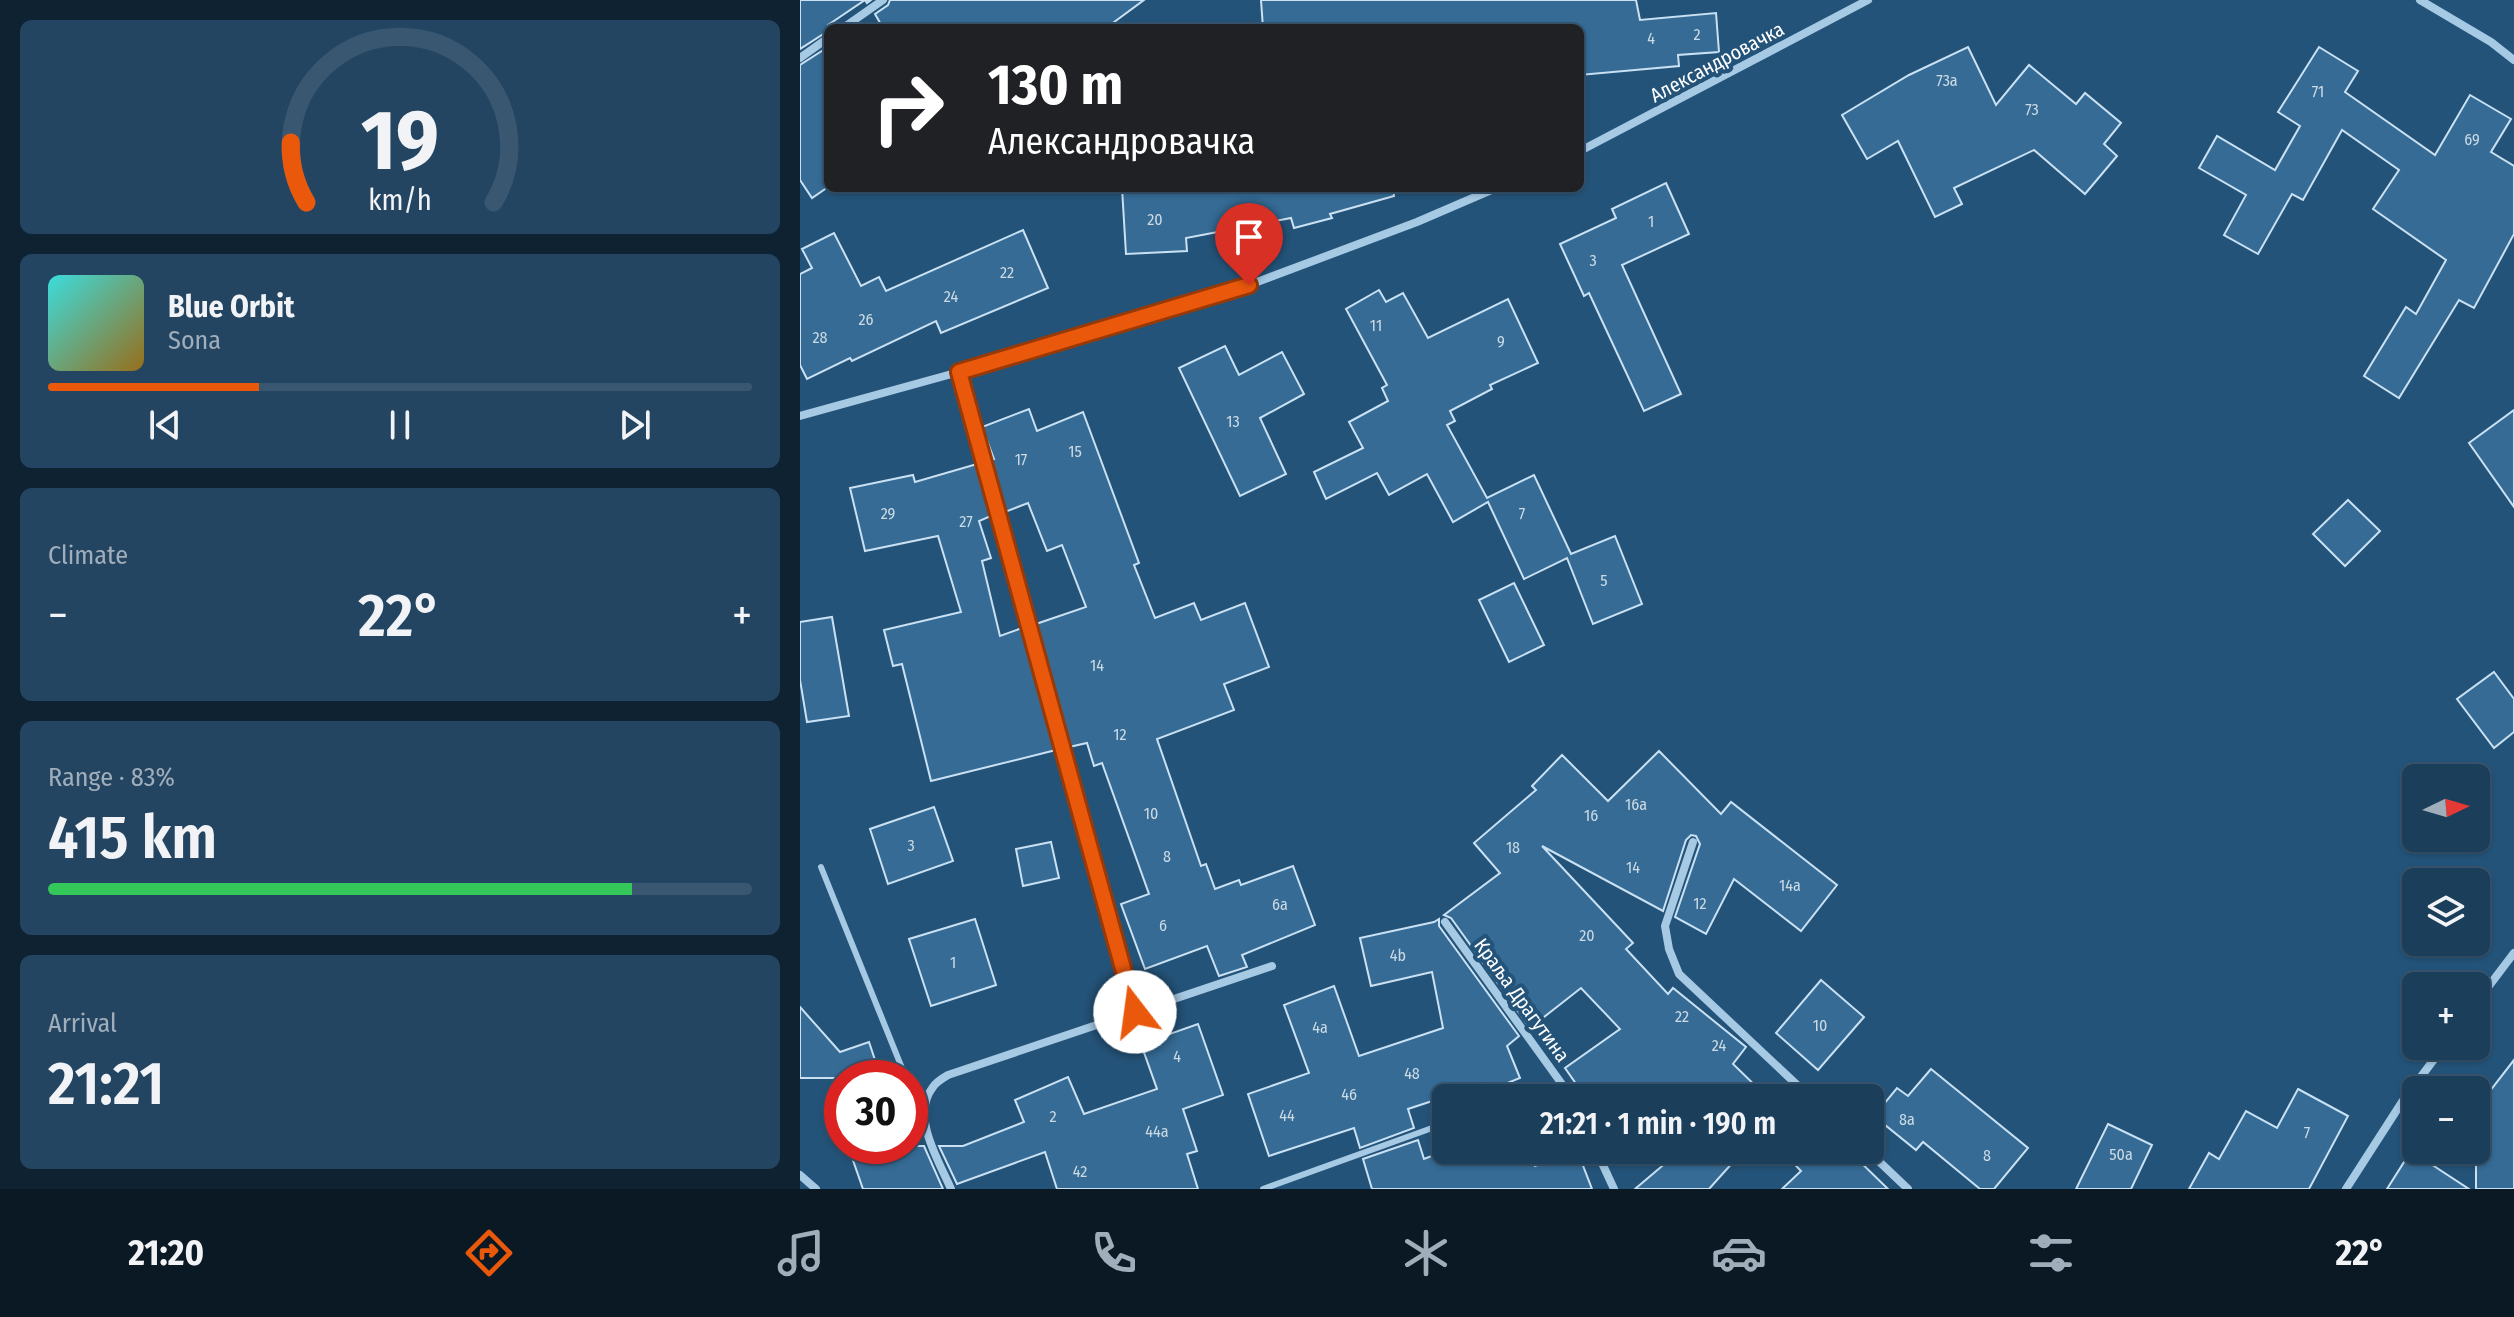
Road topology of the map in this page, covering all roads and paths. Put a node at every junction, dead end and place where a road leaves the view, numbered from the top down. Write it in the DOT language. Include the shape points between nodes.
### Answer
graph roads {
  1 [pos="883,0"];
  2 [pos="1868,0"];
  3 [pos="2420,0"];
  4 [pos="849,24"];
  5 [pos="824,41"];
  6 [pos="800,58"];
  7 [pos="2514,60"];
  8 [pos="1584,149"];
  9 [pos="1487,192"];
  10 [pos="959,372"];
  11 [pos="800,416"];
  12 [pos="1693,842"];
  13 [pos="821,867"];
  14 [pos="1445,922"];
  15 [pos="2514,953"];
  16 [pos="1272,966"];
  17 [pos="2490,985"];
  18 [pos="1135,1012"];
  19 [pos="899,1060"];
  20 [pos="2434,1060"];
  21 [pos="1562,1084"];
  22 [pos="1796,1084"];
  23 [pos="928,1096"];
  24 [pos="1432,1128"];
  25 [pos="928,1132"];
  26 [pos="1602,1164"];
  27 [pos="1882,1164"];
  28 [pos="800,1175"];
  29 [pos="1611,1188"];
  30 [pos="816,1189"];
  31 [pos="951,1189"];
  32 [pos="1263,1189"];
  33 [pos="1908,1189"];
  34 [pos="2346,1189"];
  1 -- 4 [label="street"];
  2 -- 8 [label="street, Александровачка"];
  3 -- 7 [label="street"];
  5 -- 6 [label="street"];
  9 -- 10 [label="street" via="1249,285"];
  10 -- 11 [label="street"];
  10 -- 18 [label="street"];
  12 -- 22 [label="street" via="1665,926 1679,974"];
  13 -- 19 [label="lane"];
  14 -- 21 [label="street, Краља Драгутина"];
  15 -- 17 [label="street"];
  16 -- 18 [label="street"];
  18 -- 23 [label="street" via="948,1075"];
  20 -- 34 [label="street"];
  24 -- 32 [label="lane"];
  25 -- 31 [label="street"];
  26 -- 29 [label="street"];
  27 -- 33 [label="street"];
  28 -- 30 [label="street"];
}
